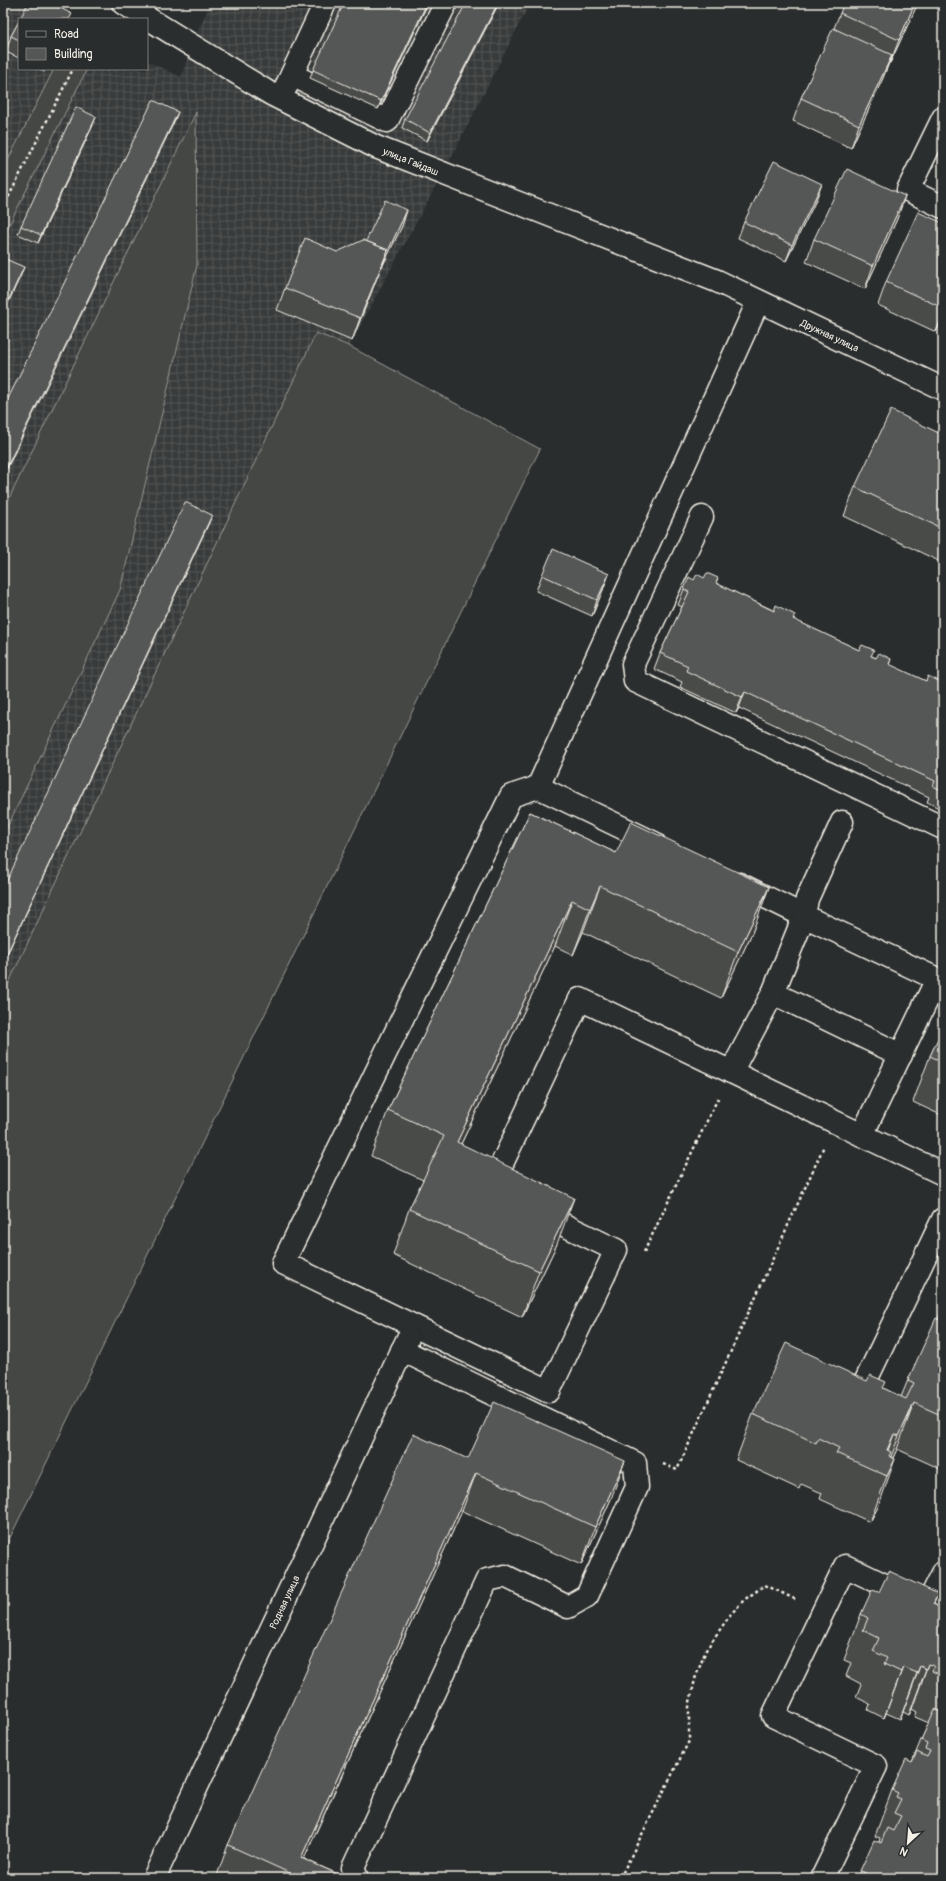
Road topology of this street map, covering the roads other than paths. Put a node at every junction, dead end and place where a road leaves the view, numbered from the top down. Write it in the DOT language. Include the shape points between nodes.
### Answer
graph roads {
  1 [pos="123,3"];
  2 [pos="325,3"];
  3 [pos="446,3"];
  4 [pos="148,18"];
  5 [pos="148,18"];
  6 [pos="292,75"];
  7 [pos="281,99"];
  8 [pos="943,118"];
  9 [pos="943,207"];
  10 [pos="717,281"];
  11 [pos="758,302"];
  12 [pos="943,389"];
  13 [pos="702,517"];
  14 [pos="538,787"];
  15 [pos="842,822"];
  16 [pos="943,828"];
  17 [pos="669,851"];
  18 [pos="722,876"];
  19 [pos="804,916"];
  20 [pos="941,975"];
  21 [pos="773,993"];
  22 [pos="901,1055"];
  23 [pos="731,1072"];
  24 [pos="862,1135"];
  25 [pos="943,1174"];
  26 [pos="943,1219"];
  27 [pos="413,1325"];
  28 [pos="402,1350"];
  29 [pos="859,1395"];
  30 [pos="943,1573"];
  31 [pos="935,1609"];
  32 [pos="154,1878"];
  33 [pos="357,1878"];
  34 [pos="822,1878"];
  1 -- 4 [label="street, улица Гайдаш"];
  2 -- 6 [label="street"];
  3 -- 6 [label="street" via="387,121"];
  5 -- 7 [label="street, улица Гайдаш"];
  6 -- 7 [label="street"];
  7 -- 10 [label="street, улица Гайдаш" via="376,147"];
  8 -- 9 [label="street" via="908,190"];
  10 -- 11 [label="street, Дружная улица"];
  11 -- 12 [label="street, Дружная улица"];
  11 -- 14 [label="street"];
  13 -- 16 [label="street" via="633,664 635,681"];
  14 -- 17 [label="street"];
  14 -- 27 [label="street" via="511,796 283,1263"];
  15 -- 19 [label="street" via="807,899"];
  18 -- 19 [label="street"];
  19 -- 20 [label="street"];
  19 -- 21 [label="street"];
  20 -- 22 [label="street"];
  21 -- 22 [label="street"];
  21 -- 23 [label="street"];
  22 -- 24 [label="street"];
  23 -- 24 [label="street"];
  23 -- 27 [label="street" via="580,1000 490,1189 616,1250 549,1391"];
  24 -- 25 [label="street"];
  26 -- 29 [label="street"];
  27 -- 28 [label="street, Родная улица"];
  28 -- 32 [label="street, Родная улица"];
  28 -- 33 [label="street" via="635,1463 637,1487 587,1596 568,1607 505,1576 487,1580 353,1868"];
  30 -- 31 [label="street"];
  31 -- 34 [label="street" via="845,1566 773,1716 876,1766"];
}
